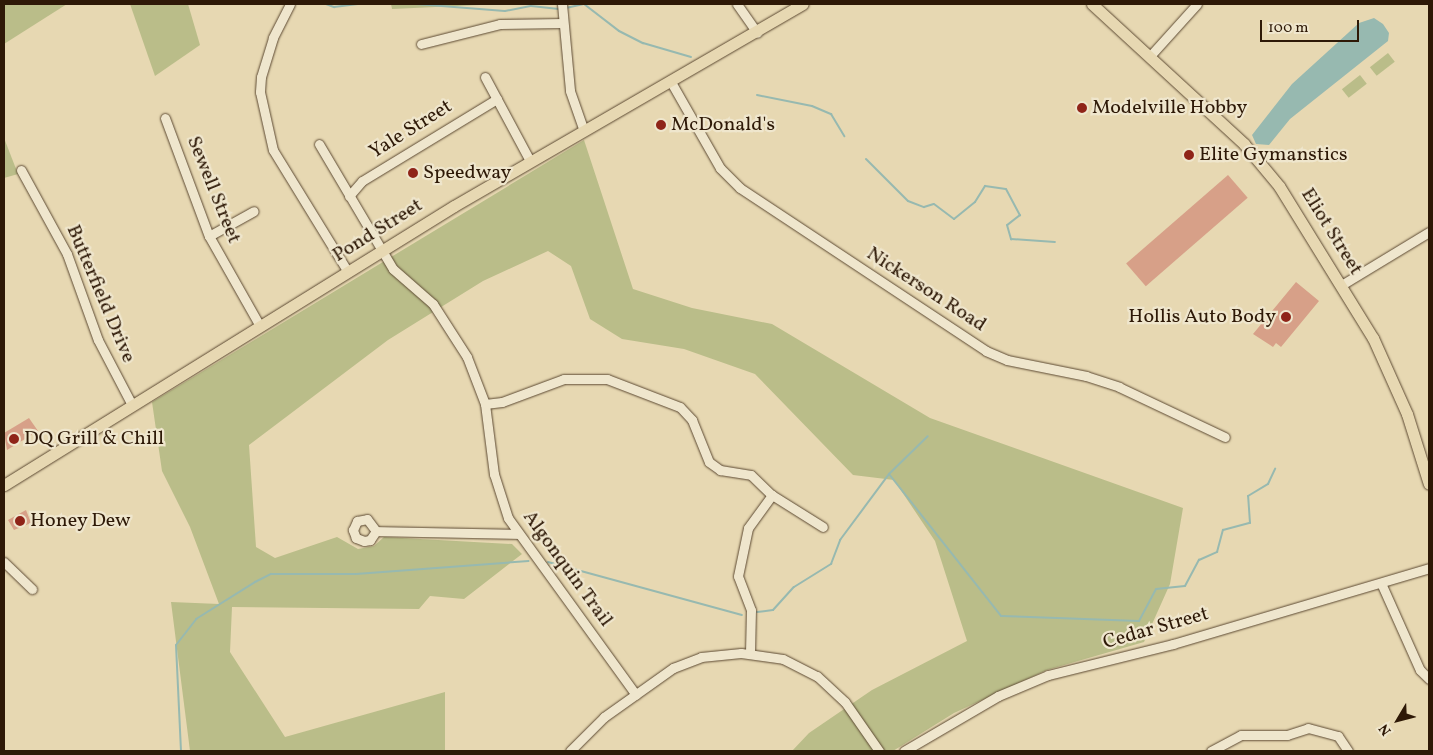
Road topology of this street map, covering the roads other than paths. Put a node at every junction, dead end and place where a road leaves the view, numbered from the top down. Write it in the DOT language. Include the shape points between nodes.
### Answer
graph roads {
  1 [pos="290,4"];
  2 [pos="737,4"];
  3 [pos="803,4"];
  4 [pos="1092,4"];
  5 [pos="1197,4"];
  6 [pos="562,7"];
  7 [pos="563,23"];
  8 [pos="757,33"];
  9 [pos="421,44"];
  10 [pos="1150,56"];
  11 [pos="485,77"];
  12 [pos="671,82"];
  13 [pos="497,99"];
  14 [pos="165,118"];
  15 [pos="584,130"];
  16 [pos="319,144"];
  17 [pos="530,161"];
  18 [pos="21,170"];
  19 [pos="349,196"];
  20 [pos="254,211"];
  21 [pos="1429,232"];
  22 [pos="208,236"];
  23 [pos="382,251"];
  24 [pos="348,272"];
  25 [pos="1343,284"];
  26 [pos="260,326"];
  27 [pos="486,404"];
  28 [pos="132,406"];
  29 [pos="1225,437"];
  30 [pos="1429,484"];
  31 [pos="4,485"];
  32 [pos="772,495"];
  33 [pos="823,527"];
  34 [pos="376,531"];
  35 [pos="518,534"];
  36 [pos="4,562"];
  37 [pos="1429,568"];
  38 [pos="1381,583"];
  39 [pos="32,589"];
  40 [pos="750,653"];
  41 [pos="1429,679"];
  42 [pos="636,695"];
  43 [pos="570,751"];
  44 [pos="879,751"];
  45 [pos="904,751"];
  46 [pos="1211,751"];
  47 [pos="1348,751"];
  1 -- 24 [label="street" via="273,38 261,77 260,92 273,150"];
  2 -- 8 [label="street"];
  3 -- 8 [label="main road, Pond Street"];
  4 -- 10 [label="main road, Eliot Street"];
  5 -- 10 [label="street"];
  6 -- 7 [label="street"];
  7 -- 9 [label="street" via="500,24"];
  7 -- 15 [label="street" via="570,91"];
  8 -- 12 [label="main road, Pond Street"];
  10 -- 25 [label="main road, Eliot Street" via="1265,166"];
  11 -- 13 [label="street"];
  12 -- 15 [label="main road, Pond Street"];
  12 -- 29 [label="street, Nickerson Road" via="720,168 740,188 986,351 1007,360 1086,376 1118,387"];
  13 -- 17 [label="street"];
  13 -- 19 [label="street, Yale Street" via="362,181"];
  14 -- 22 [label="street, Sewell Street"];
  15 -- 17 [label="main road, Pond Street"];
  16 -- 19 [label="street, Algonquin Trail"];
  17 -- 23 [label="main road, Pond Street"];
  18 -- 28 [label="street, Butterfield Drive" via="67,254 98,340"];
  19 -- 23 [label="street, Algonquin Trail"];
  20 -- 22 [label="street"];
  21 -- 25 [label="street"];
  22 -- 26 [label="street, Sewell Street"];
  23 -- 24 [label="main road, Pond Street"];
  23 -- 27 [label="street, Algonquin Trail" via="402,279 433,304 467,357"];
  24 -- 26 [label="main road, Pond Street"];
  25 -- 30 [label="main road, Eliot Street" via="1374,338 1407,414"];
  26 -- 28 [label="main road, Pond Street"];
  27 -- 32 [label="street" via="502,402 564,379 607,379 680,407 692,420 709,462 720,470 751,475"];
  27 -- 35 [label="street, Algonquin Trail" via="498,492"];
  28 -- 31 [label="main road, Pond Street"];
  32 -- 33 [label="street"];
  32 -- 40 [label="street" via="748,528 738,562 740,583 751,610"];
  34 -- 35 [label="street"];
  35 -- 42 [label="street, Algonquin Trail"];
  36 -- 39 [label="street"];
  37 -- 38 [label="street, Cedar Street"];
  38 -- 41 [label="street" via="1420,670"];
  38 -- 45 [label="street, Cedar Street" via="1048,676 998,696"];
  40 -- 42 [label="street" via="718,654 694,660 666,673"];
  40 -- 44 [label="street" via="783,659 818,676 838,694"];
  42 -- 43 [label="street" via="589,730"];
  46 -- 47 [label="street" via="1241,735 1287,734 1308,728 1338,736"];
}
